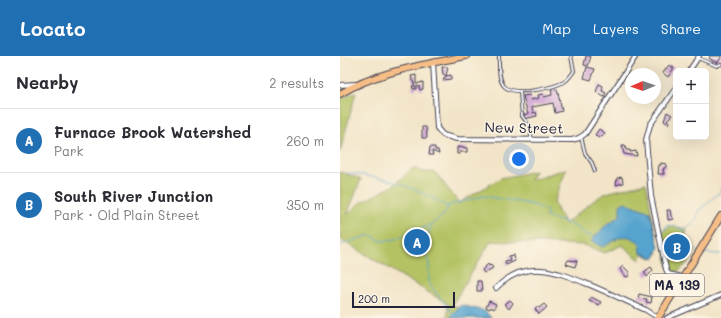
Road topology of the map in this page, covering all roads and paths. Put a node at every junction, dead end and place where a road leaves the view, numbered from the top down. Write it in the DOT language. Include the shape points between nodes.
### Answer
graph roads {
  1 [pos="466,56"];
  2 [pos="499,56"];
  3 [pos="571,56"];
  4 [pos="636,56"];
  5 [pos="699,57"];
  6 [pos="433,63"];
  7 [pos="721,64"];
  8 [pos="691,68"];
  9 [pos="359,84"];
  10 [pos="340,85"];
  11 [pos="520,92"];
  12 [pos="673,92"];
  13 [pos="340,94"];
  14 [pos="581,137"];
  15 [pos="531,139"];
  16 [pos="595,171"];
  17 [pos="721,216"];
  18 [pos="682,277"];
  19 [pos="496,288"];
  20 [pos="721,295"];
  21 [pos="659,318"];
  22 [pos="667,318"];
  1 -- 6 [label="main road"];
  2 -- 11 [label="lane" via="502,83 510,90"];
  3 -- 11 [label="lane" via="574,70 567,80 548,87"];
  4 -- 14 [label="street, New Street"];
  5 -- 7 [label="lane" via="717,66"];
  5 -- 8 [label="street"];
  6 -- 9 [label="main road"];
  6 -- 15 [label="street, New Street" via="437,128 441,134 457,138"];
  9 -- 10 [label="street"];
  9 -- 13 [label="main road"];
  11 -- 15 [label="lane" via="522,116 531,128"];
  12 -- 18 [label="street" via="650,124 646,143 651,196 666,269 668,274"];
  14 -- 15 [label="street, New Street" via="572,140"];
  14 -- 16 [label="lane" via="585,153"];
  17 -- 18 [label="main road, MA 139"];
  18 -- 21 [label="main road, MA 139"];
  19 -- 21 [label="street" via="525,271 553,271 599,289"];
  20 -- 22 [label="street"];
}
